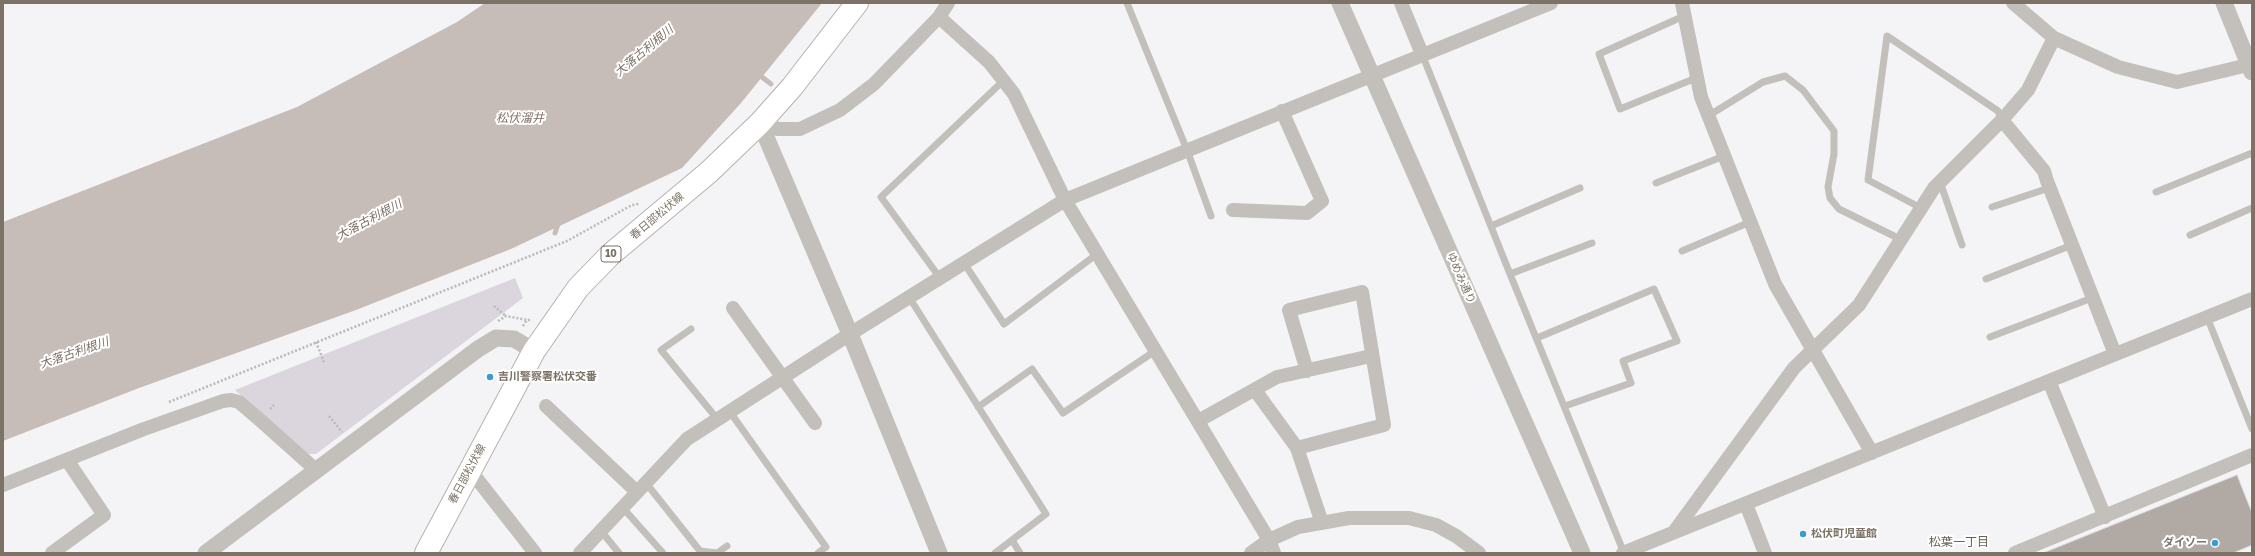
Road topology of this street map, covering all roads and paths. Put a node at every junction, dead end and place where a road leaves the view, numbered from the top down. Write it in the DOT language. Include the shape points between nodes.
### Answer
graph roads {
  1 [pos="857,3"];
  2 [pos="948,3"];
  3 [pos="1128,3"];
  4 [pos="1340,3"];
  5 [pos="1401,3"];
  6 [pos="1551,3"];
  7 [pos="2013,3"];
  8 [pos="2224,3"];
  9 [pos="1683,10"];
  10 [pos="939,17"];
  11 [pos="2054,38"];
  12 [pos="1422,54"];
  13 [pos="2251,66"];
  14 [pos="1371,74"];
  15 [pos="1696,78"];
  16 [pos="1003,81"];
  17 [pos="1282,111"];
  18 [pos="1708,116"];
  19 [pos="2002,120"];
  20 [pos="760,123"];
  21 [pos="1187,150"];
  22 [pos="2252,153"];
  23 [pos="1724,156"];
  24 [pos="1940,182"];
  25 [pos="1656,183"];
  26 [pos="1580,188"];
  27 [pos="2049,188"];
  28 [pos="2156,192"];
  29 [pos="1065,200"];
  30 [pos="645,205"];
  31 [pos="1992,207"];
  32 [pos="1921,208"];
  33 [pos="2252,208"];
  34 [pos="1232,210"];
  35 [pos="1210,216"];
  36 [pos="1750,222"];
  37 [pos="1491,226"];
  38 [pos="2190,235"];
  39 [pos="1900,239"];
  40 [pos="1592,243"];
  41 [pos="1962,245"];
  42 [pos="2072,245"];
  43 [pos="1682,250"];
  44 [pos="1097,254"];
  45 [pos="964,263"];
  46 [pos="1510,274"];
  47 [pos="940,278"];
  48 [pos="1986,279"];
  49 [pos="909,297"];
  50 [pos="2092,298"];
  51 [pos="2252,299"];
  52 [pos="494,306"];
  53 [pos="733,308"];
  54 [pos="506,316"];
  55 [pos="2207,317"];
  56 [pos="691,329"];
  57 [pos="850,334"];
  58 [pos="1537,338"];
  59 [pos="1990,338"];
  60 [pos="316,342"];
  61 [pos="534,351"];
  62 [pos="1155,351"];
  63 [pos="1812,352"];
  64 [pos="2115,354"];
  65 [pos="1371,356"];
  66 [pos="324,362"];
  67 [pos="1307,370"];
  68 [pos="784,377"];
  69 [pos="2049,381"];
  70 [pos="1255,390"];
  71 [pos="166,404"];
  72 [pos="546,406"];
  73 [pos="1565,406"];
  74 [pos="978,407"];
  75 [pos="329,416"];
  76 [pos="724,416"];
  77 [pos="1198,421"];
  78 [pos="815,423"];
  79 [pos="2252,429"];
  80 [pos="345,435"];
  81 [pos="1297,448"];
  82 [pos="1872,453"];
  83 [pos="2252,456"];
  84 [pos="67,460"];
  85 [pos="316,470"];
  86 [pos="470,470"];
  87 [pos="3,485"];
  88 [pos="642,488"];
  89 [pos="1746,504"];
  90 [pos="623,508"];
  91 [pos="2105,517"];
  92 [pos="1322,522"];
  93 [pos="601,531"];
  94 [pos="1674,532"];
  95 [pos="1012,540"];
  96 [pos="727,546"];
  97 [pos="1271,546"];
  98 [pos="215,550"];
  99 [pos="52,553"];
  100 [pos="426,553"];
  101 [pos="535,553"];
  102 [pos="580,553"];
  103 [pos="619,553"];
  104 [pos="663,553"];
  105 [pos="818,553"];
  106 [pos="940,553"];
  107 [pos="995,553"];
  108 [pos="1020,553"];
  109 [pos="1251,553"];
  110 [pos="1479,553"];
  111 [pos="1582,553"];
  112 [pos="1624,553"];
  113 [pos="1765,553"];
  114 [pos="2015,553"];
  1 -- 20 [label="main road, 春日部松伏線 / 10" via="792,87"];
  2 -- 10 [label="street"];
  3 -- 21 [label="lane"];
  4 -- 14 [label="street, ゆめみ通り"];
  5 -- 12 [label="street"];
  6 -- 12 [label="street"];
  7 -- 11 [label="street"];
  8 -- 13 [label="street"];
  9 -- 15 [label="street"];
  9 -- 15 [label="lane" via="1599,54 1620,109"];
  10 -- 16 [label="street" via="989,62"];
  10 -- 20 [label="street" via="874,84 840,110 800,129 778,130"];
  11 -- 13 [label="street" via="2118,67 2177,82"];
  11 -- 19 [label="street" via="2028,90"];
  12 -- 14 [label="street"];
  12 -- 37 [label="lane"];
  14 -- 17 [label="street"];
  14 -- 111 [label="street, ゆめみ通り"];
  15 -- 18 [label="street"];
  16 -- 29 [label="street" via="1014,94"];
  16 -- 47 [label="lane" via="881,197"];
  17 -- 21 [label="street"];
  17 -- 34 [label="street" via="1322,201 1307,213"];
  18 -- 23 [label="street"];
  18 -- 39 [label="lane" via="1762,82 1785,76 1803,90 1834,130 1834,154 1828,187 1830,198 1839,209"];
  19 -- 24 [label="street"];
  19 -- 27 [label="street" via="2044,171"];
  19 -- 32 [label="lane" via="1998,111 1888,36 1868,180"];
  20 -- 57 [label="street"];
  20 -- 61 [label="main road, 春日部松伏線 / 10" via="709,172 610,255 578,288"];
  21 -- 29 [label="street"];
  21 -- 35 [label="lane"];
  22 -- 28 [label="lane"];
  23 -- 25 [label="lane"];
  23 -- 36 [label="street"];
  24 -- 32 [label="street"];
  24 -- 41 [label="lane"];
  26 -- 37 [label="lane"];
  27 -- 31 [label="lane"];
  27 -- 42 [label="street"];
  29 -- 44 [label="street"];
  29 -- 45 [label="street"];
  30 -- 60 [label="path" via="632,205 567,241"];
  32 -- 39 [label="street"];
  33 -- 38 [label="lane"];
  36 -- 43 [label="lane"];
  36 -- 63 [label="street" via="1774,284"];
  37 -- 46 [label="lane"];
  39 -- 63 [label="street" via="1859,305"];
  40 -- 46 [label="lane"];
  42 -- 48 [label="lane"];
  42 -- 50 [label="street"];
  44 -- 45 [label="lane" via="1004,324"];
  44 -- 62 [label="street"];
  45 -- 47 [label="street"];
  46 -- 58 [label="lane"];
  47 -- 49 [label="street"];
  49 -- 57 [label="street"];
  49 -- 74 [label="lane"];
  50 -- 59 [label="lane"];
  50 -- 64 [label="street"];
  51 -- 55 [label="street"];
  52 -- 54 [label="path"];
  53 -- 68 [label="street"];
  55 -- 64 [label="street"];
  55 -- 79 [label="lane"];
  56 -- 76 [label="lane" via="660,350"];
  57 -- 68 [label="street"];
  57 -- 106 [label="street"];
  58 -- 73 [label="lane"];
  58 -- 73 [label="lane" via="1654,288 1677,341 1623,361 1631,383"];
  60 -- 66 [label="path"];
  60 -- 71 [label="path"];
  61 -- 85 [label="street" via="514,339 496,338"];
  61 -- 86 [label="main road, 春日部松伏線 / 10"];
  62 -- 74 [label="lane" via="1063,413 1032,369"];
  62 -- 77 [label="street"];
  63 -- 82 [label="street"];
  63 -- 94 [label="street" via="1794,368"];
  64 -- 69 [label="street"];
  65 -- 67 [label="street"];
  65 -- 67 [label="street" via="1362,292 1289,310"];
  65 -- 81 [label="street" via="1384,425"];
  67 -- 70 [label="street" via="1277,377"];
  68 -- 76 [label="street"];
  68 -- 78 [label="street"];
  69 -- 82 [label="street"];
  69 -- 91 [label="street"];
  70 -- 77 [label="street"];
  70 -- 81 [label="street"];
  72 -- 88 [label="street"];
  73 -- 112 [label="lane"];
  74 -- 95 [label="lane" via="1046,514"];
  75 -- 80 [label="path"];
  76 -- 88 [label="street" via="687,439"];
  76 -- 105 [label="lane" via="826,547"];
  77 -- 97 [label="street"];
  81 -- 92 [label="street"];
  82 -- 89 [label="street"];
  83 -- 91 [label="street"];
  84 -- 85 [label="street" via="144,429 231,400 239,402"];
  84 -- 87 [label="street"];
  84 -- 99 [label="street" via="104,515"];
  85 -- 98 [label="street"];
  86 -- 100 [label="main road, 春日部松伏線 / 10"];
  86 -- 101 [label="street"];
  88 -- 90 [label="street"];
  88 -- 96 [label="lane" via="700,551 717,553"];
  89 -- 94 [label="street"];
  89 -- 113 [label="street"];
  90 -- 93 [label="street"];
  90 -- 104 [label="lane"];
  91 -- 114 [label="street"];
  92 -- 97 [label="street" via="1298,527"];
  92 -- 110 [label="street" via="1349,518 1409,518 1436,525"];
  93 -- 102 [label="street"];
  93 -- 103 [label="lane"];
  94 -- 112 [label="street"];
  95 -- 107 [label="lane"];
  95 -- 108 [label="lane"];
  97 -- 109 [label="street"];
}
